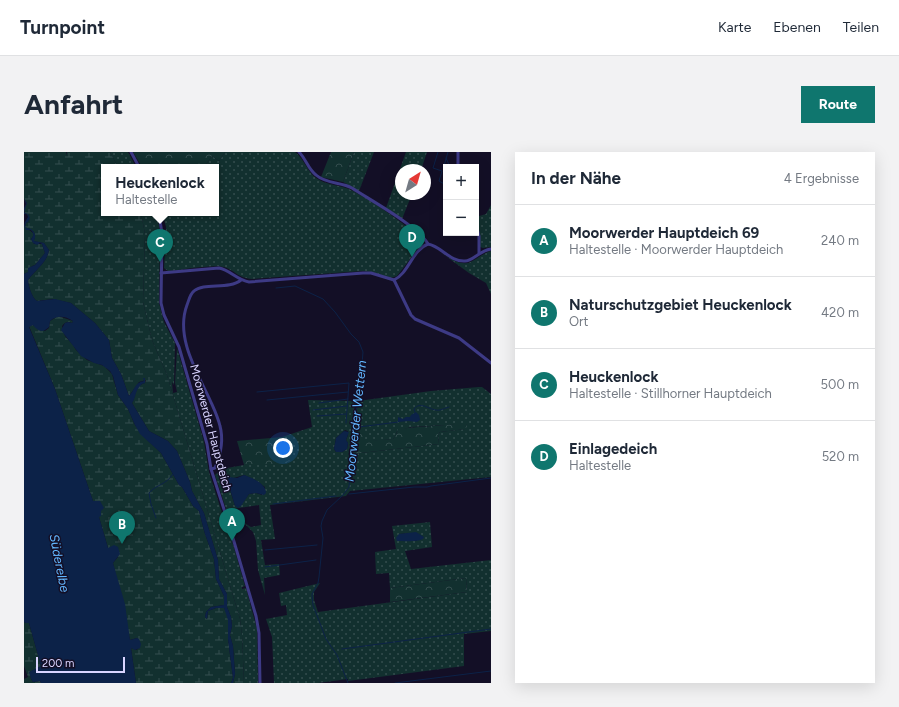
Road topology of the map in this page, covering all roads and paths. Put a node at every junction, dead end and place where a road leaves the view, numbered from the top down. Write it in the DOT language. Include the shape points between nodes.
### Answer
graph roads {
  1 [pos="131,152"];
  2 [pos="299,152"];
  3 [pos="458,152"];
  4 [pos="137,164"];
  5 [pos="458,164"];
  6 [pos="159,216"];
  7 [pos="479,236"];
  8 [pos="428,244"];
  9 [pos="491,249"];
  10 [pos="479,253"];
  11 [pos="161,274"];
  12 [pos="240,280"];
  13 [pos="394,280"];
  14 [pos="491,363"];
  15 [pos="211,469"];
  16 [pos="260,683"];
  1 -- 4 [label="street"];
  2 -- 8 [label="street" via="316,176 352,188 407,224"];
  3 -- 5 [label="street"];
  6 -- 11 [label="street, Moorwerder Hauptdeich" via="162,234"];
  7 -- 10 [label="street"];
  8 -- 10 [label="street" via="458,260 469,261"];
  8 -- 13 [label="street" via="421,248 401,275"];
  9 -- 10 [label="street"];
  11 -- 12 [label="street" via="219,268 227,270"];
  11 -- 15 [label="street, Moorwerder Hauptdeich" via="161,303 164,315 179,347 207,444"];
  12 -- 13 [label="street" via="253,282 363,272"];
  12 -- 15 [label="street" via="235,284 198,289 192,293 183,316 184,332 192,362 221,431 221,452 215,468"];
  13 -- 14 [label="street" via="415,319 459,338"];
  15 -- 16 [label="street, Moorwerder Hauptdeich" via="256,616"];
}
